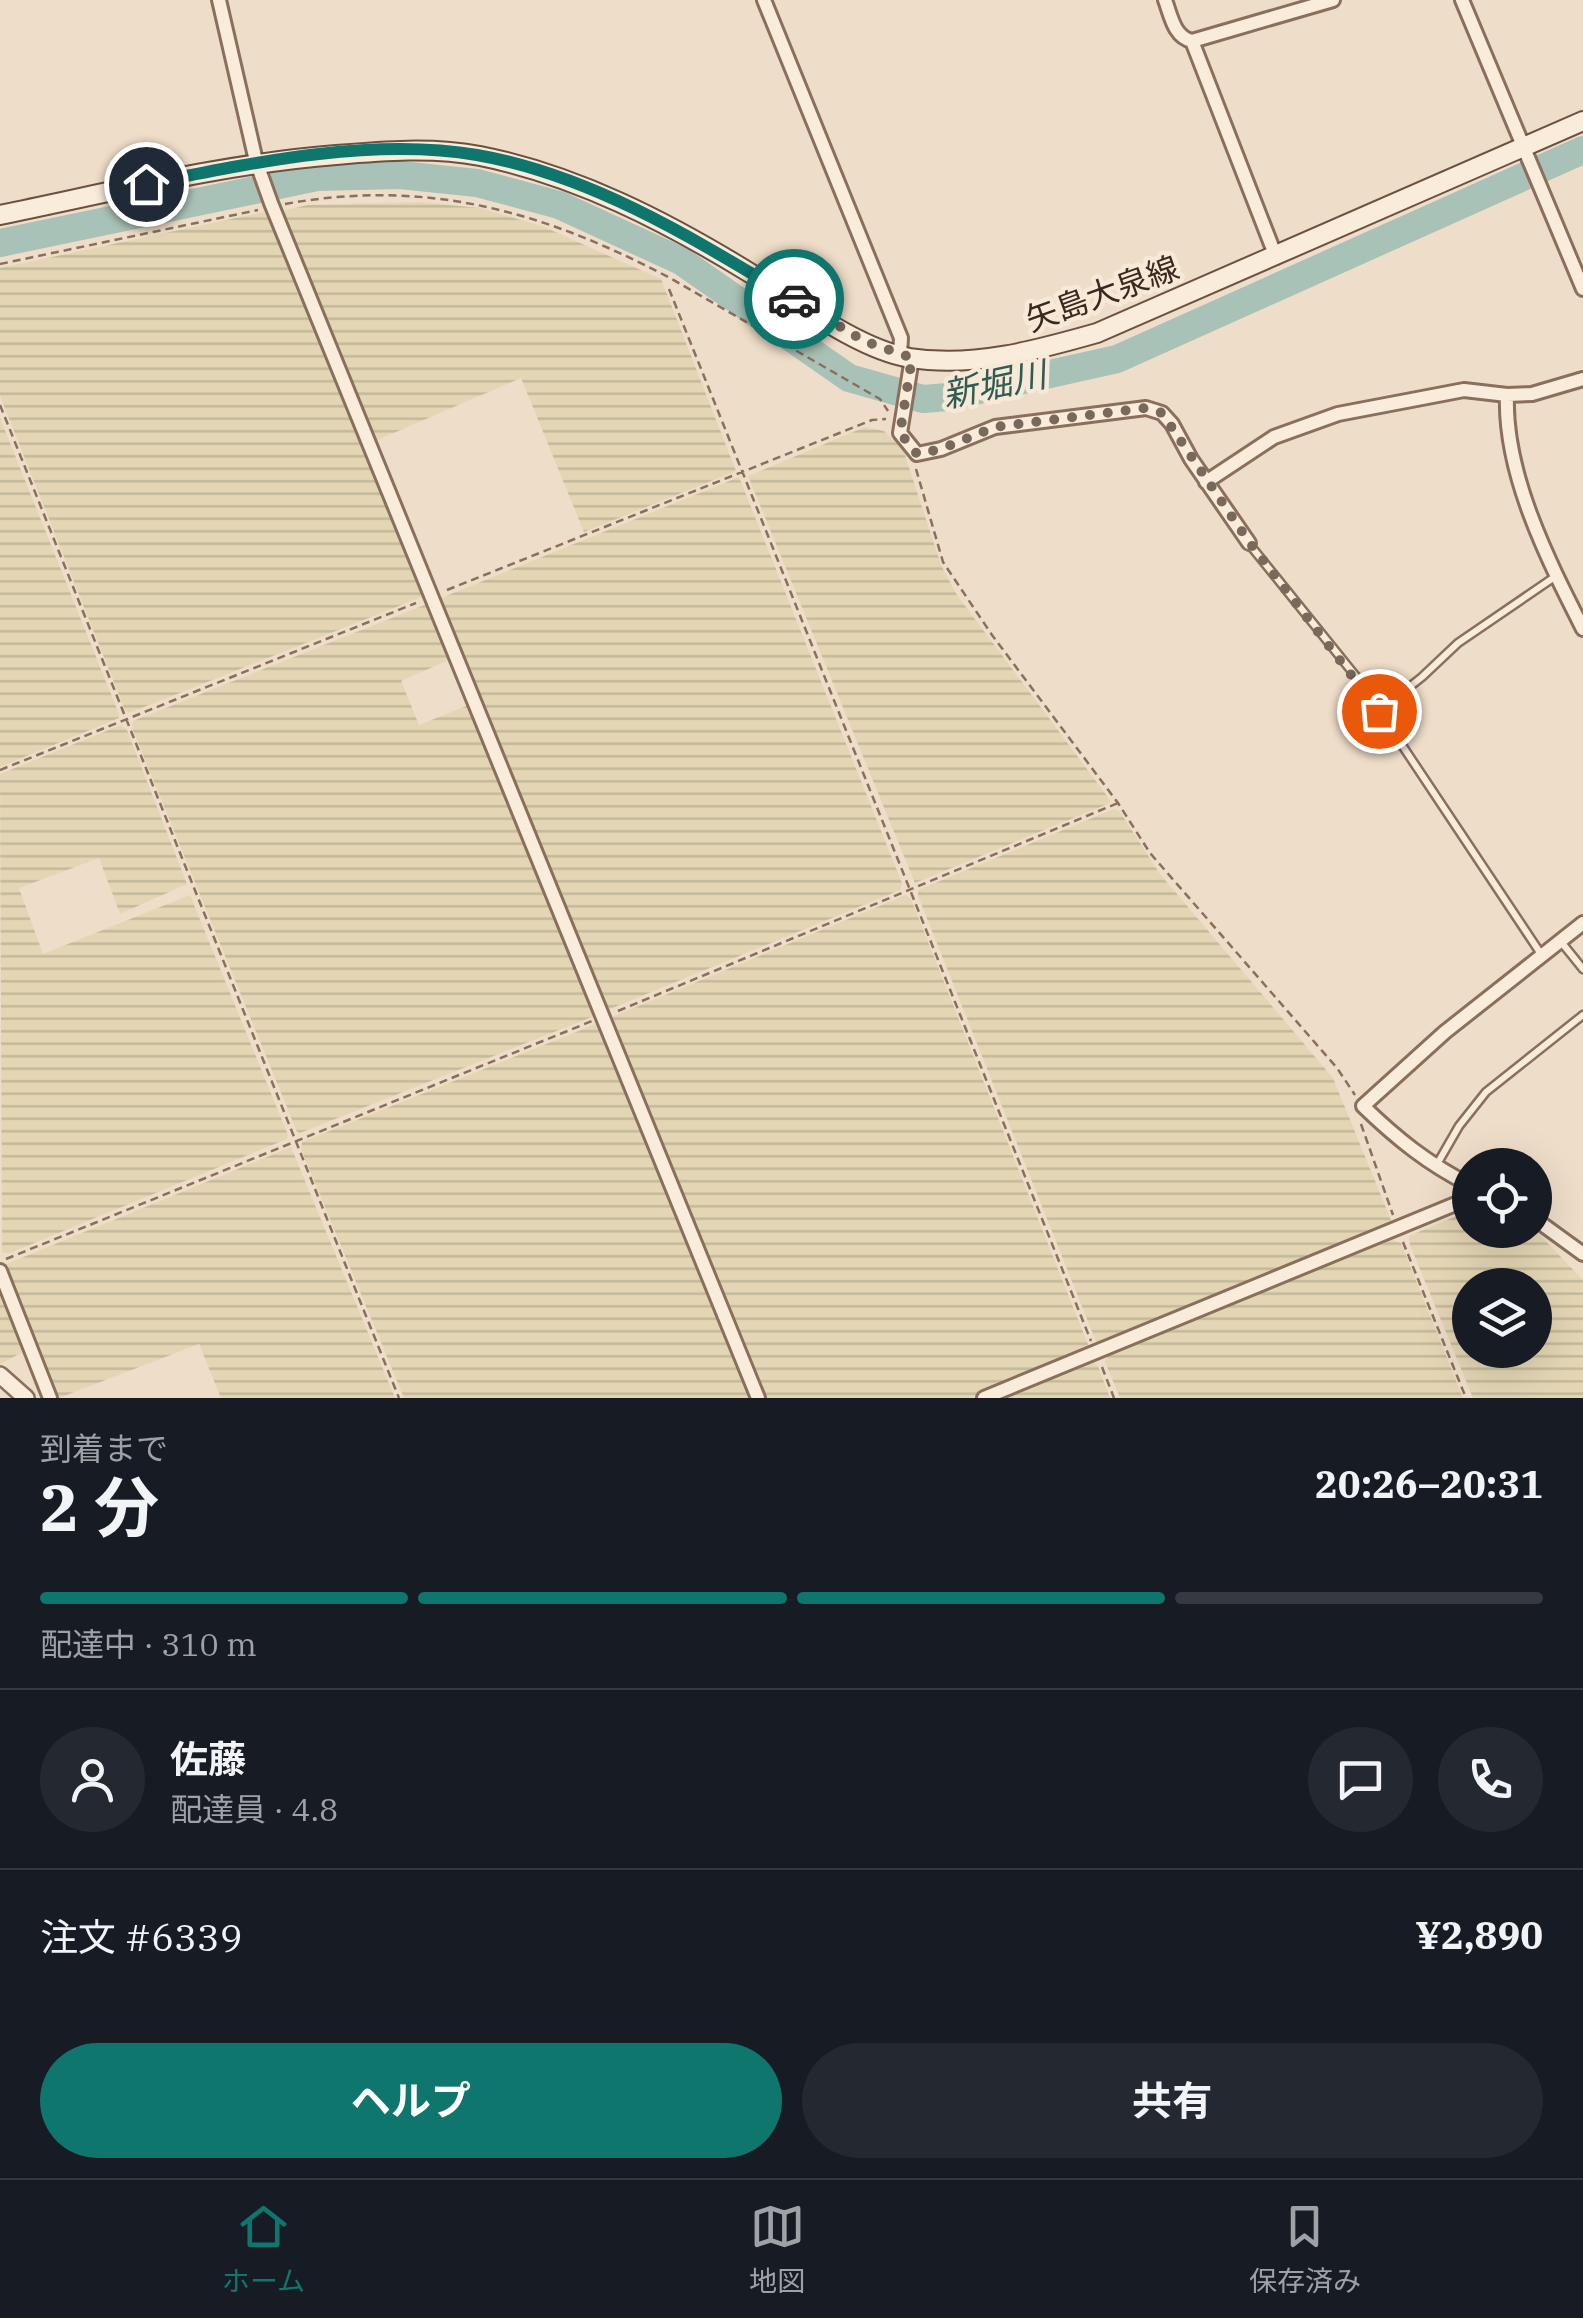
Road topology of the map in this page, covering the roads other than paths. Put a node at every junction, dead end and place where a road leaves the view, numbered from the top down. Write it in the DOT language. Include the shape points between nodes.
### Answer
graph roads {
  1 [pos="219,0"];
  2 [pos="764,0"];
  3 [pos="1165,0"];
  4 [pos="1333,0"];
  5 [pos="1462,0"];
  6 [pos="1192,41"];
  7 [pos="1583,122"];
  8 [pos="1526,152"];
  9 [pos="258,167"];
  10 [pos="0,215"];
  11 [pos="1276,257"];
  12 [pos="1583,288"];
  13 [pos="908,360"];
  14 [pos="1583,379"];
  15 [pos="1507,396"];
  16 [pos="1206,482"];
  17 [pos="1249,542"];
  18 [pos="1556,576"];
  19 [pos="1583,629"];
  20 [pos="1379,711"];
  21 [pos="1583,923"];
  22 [pos="1560,940"];
  23 [pos="1541,955"];
  24 [pos="1583,969"];
  25 [pos="1583,1015"];
  26 [pos="1436,1168"];
  27 [pos="1452,1176"];
  28 [pos="1452,1206"];
  29 [pos="1552,1231"];
  30 [pos="1583,1254"];
  31 [pos="0,1271"];
  32 [pos="0,1376"];
  33 [pos="26,1398"];
  34 [pos="50,1398"];
  35 [pos="758,1398"];
  36 [pos="984,1398"];
  1 -- 9 [label="street"];
  2 -- 13 [label="street"];
  3 -- 6 [label="street" via="1178,33"];
  4 -- 6 [label="street"];
  5 -- 8 [label="street"];
  6 -- 11 [label="street"];
  7 -- 8 [label="main road, 矢島大泉線"];
  8 -- 11 [label="main road, 矢島大泉線"];
  8 -- 12 [label="street"];
  9 -- 10 [label="main road, 矢島大泉線"];
  9 -- 13 [label="main road, 矢島大泉線" via="393,150 477,155 544,173 683,232 864,341"];
  9 -- 35 [label="street"];
  11 -- 13 [label="main road, 矢島大泉線" via="1097,333 1020,354"];
  13 -- 16 [label="street" via="900,433 917,454 995,427 1146,408 1172,424"];
  14 -- 15 [label="street"];
  15 -- 16 [label="street" via="1464,390 1338,414 1274,437"];
  15 -- 18 [label="street" via="1506,420 1530,519"];
  16 -- 17 [label="street"];
  17 -- 20 [label="lane"];
  18 -- 19 [label="street"];
  18 -- 20 [label="lane" via="1458,642"];
  20 -- 23 [label="lane"];
  21 -- 22 [label="street"];
  22 -- 23 [label="street"];
  22 -- 24 [label="lane"];
  23 -- 26 [label="street" via="1359,1106"];
  25 -- 26 [label="lane" via="1486,1092"];
  26 -- 27 [label="street"];
  28 -- 36 [label="street"];
  29 -- 30 [label="street"];
  31 -- 34 [label="street"];
  32 -- 33 [label="street"];
}
